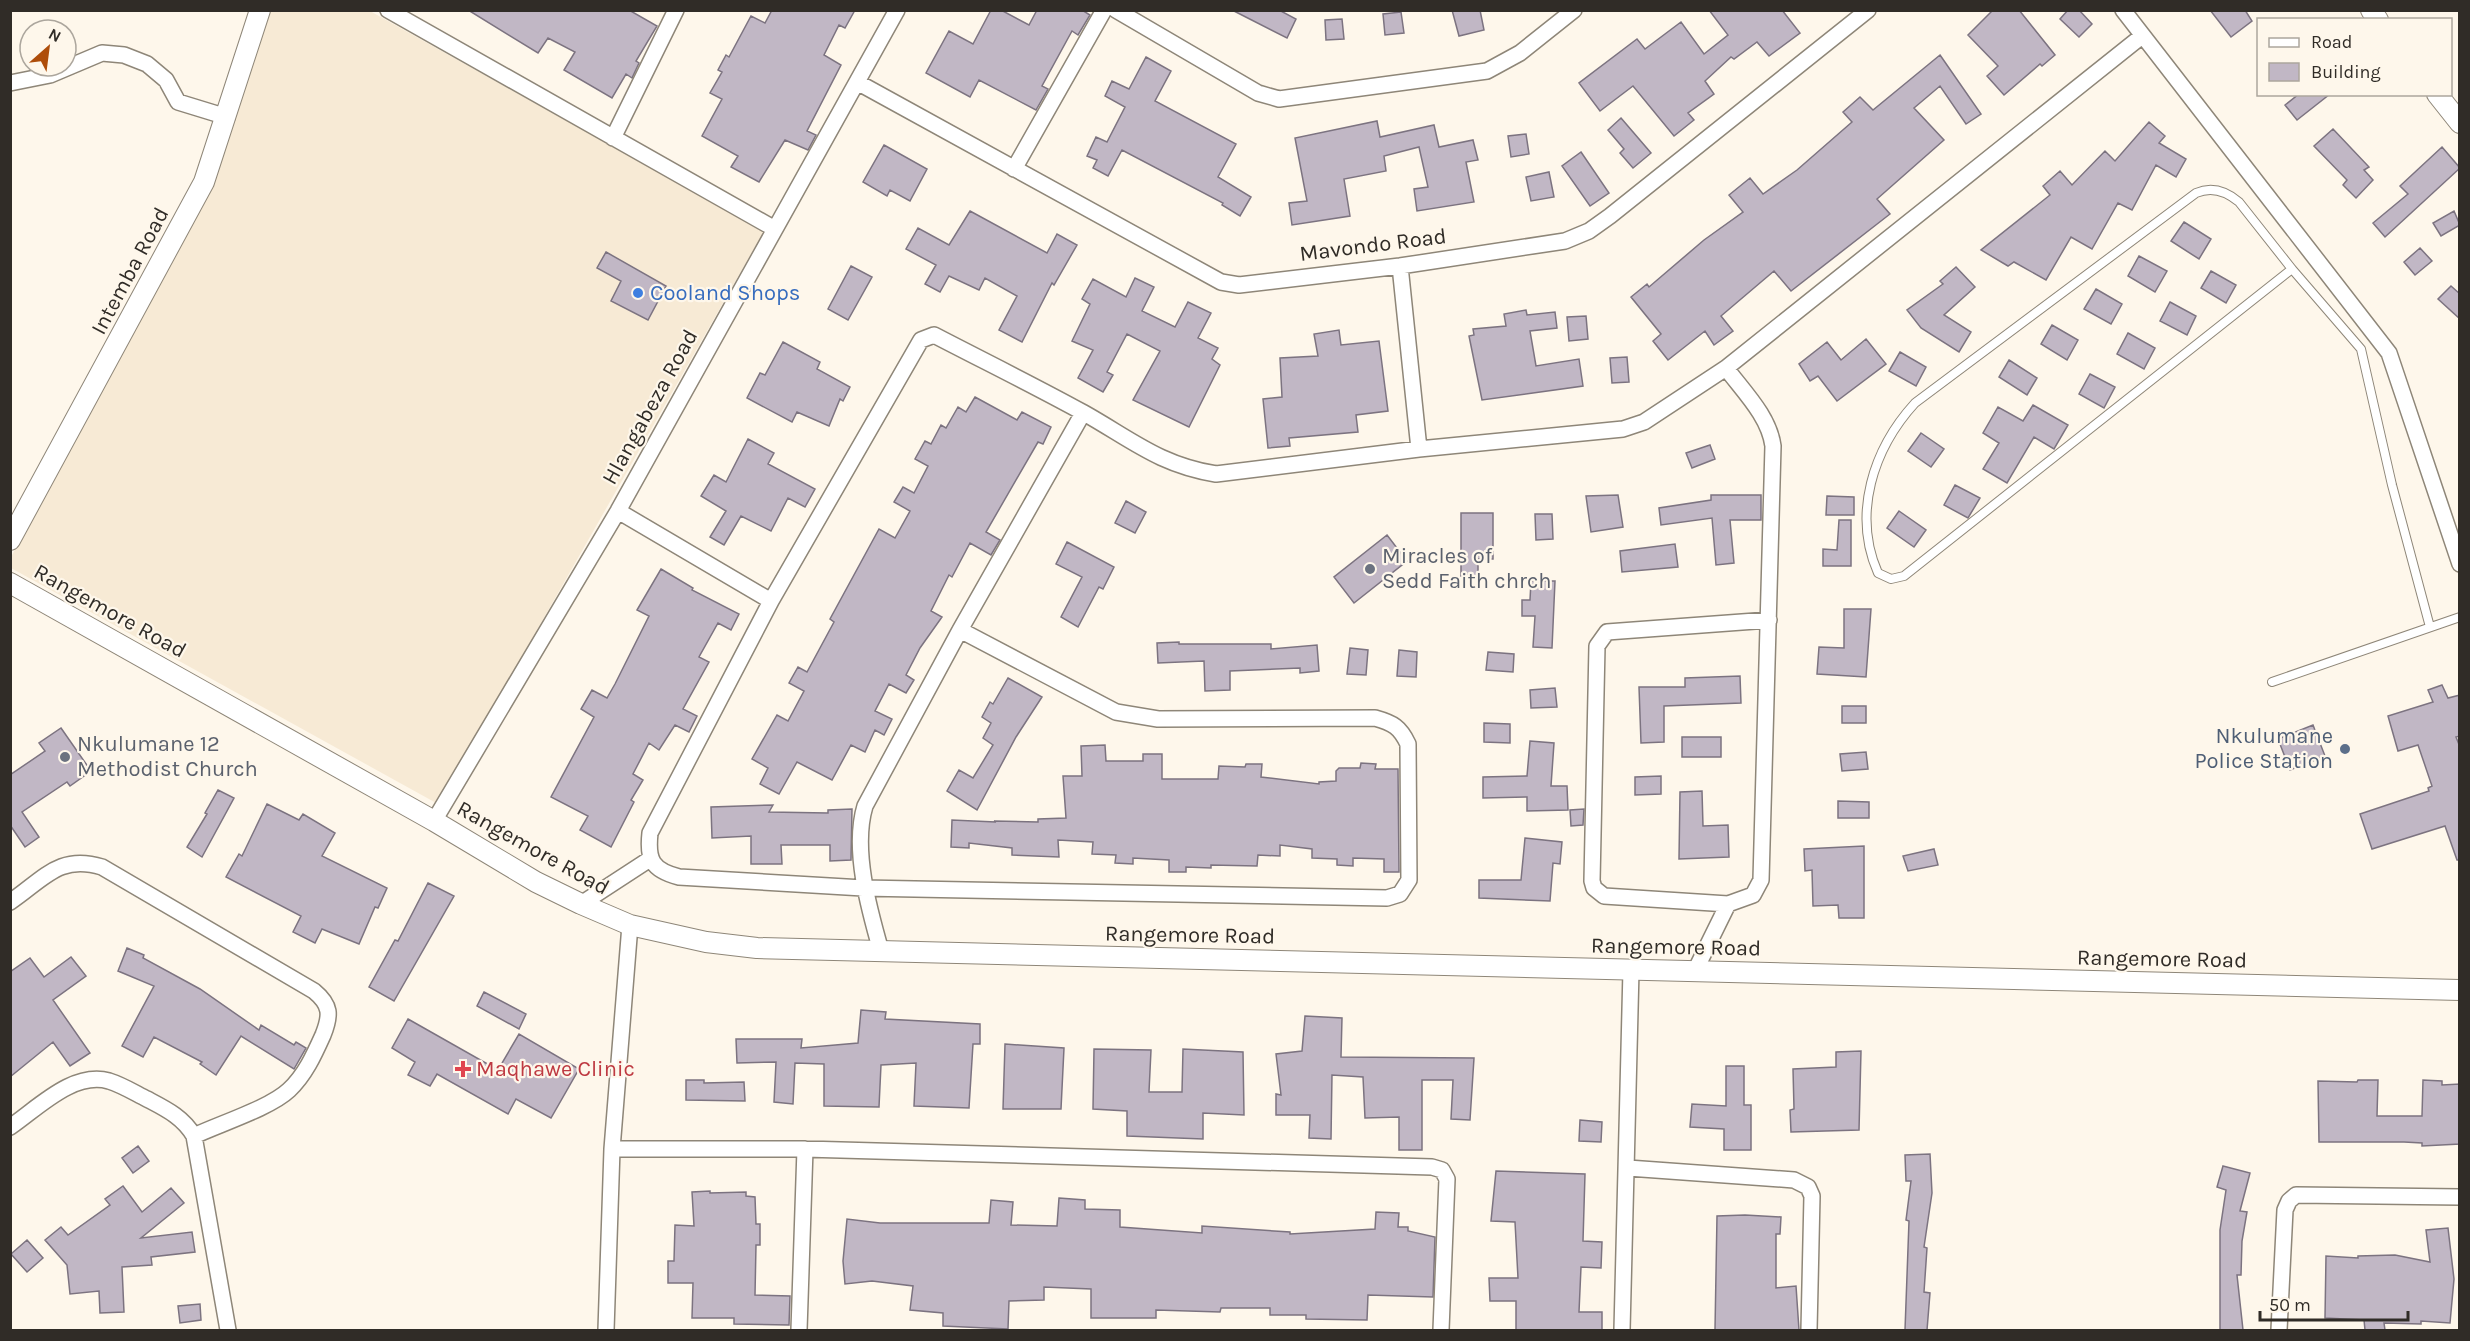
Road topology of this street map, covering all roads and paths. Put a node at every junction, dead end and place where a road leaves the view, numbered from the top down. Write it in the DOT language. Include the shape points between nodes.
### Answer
graph roads {
  1 [pos="260,10"];
  2 [pos="388,10"];
  3 [pos="676,10"];
  4 [pos="897,10"];
  5 [pos="1104,10"];
  6 [pos="1116,10"];
  7 [pos="1574,10"];
  8 [pos="1868,10"];
  9 [pos="2123,10"];
  10 [pos="2142,36"];
  11 [pos="856,82"];
  12 [pos="10,83"];
  13 [pos="2439,96"];
  14 [pos="227,117"];
  15 [pos="2460,123"];
  16 [pos="613,138"];
  17 [pos="1014,170"];
  18 [pos="775,229"];
  19 [pos="1400,266"];
  20 [pos="2292,269"];
  21 [pos="1726,368"];
  22 [pos="1083,413"];
  23 [pos="1419,449"];
  24 [pos="618,512"];
  25 [pos="10,540"];
  26 [pos="2460,564"];
  27 [pos="10,583"];
  28 [pos="771,601"];
  29 [pos="2460,617"];
  30 [pos="1769,620"];
  31 [pos="2430,627"];
  32 [pos="960,630"];
  33 [pos="2272,682"];
  34 [pos="434,821"];
  35 [pos="650,859"];
  36 [pos="863,888"];
  37 [pos="10,902"];
  38 [pos="581,904"];
  39 [pos="1728,904"];
  40 [pos="630,925"];
  41 [pos="881,951"];
  42 [pos="1631,970"];
  43 [pos="1695,971"];
  44 [pos="2460,990"];
  45 [pos="10,1127"];
  46 [pos="194,1136"];
  47 [pos="612,1149"];
  48 [pos="805,1149"];
  49 [pos="1628,1168"];
  50 [pos="2460,1197"];
  51 [pos="228,1330"];
  52 [pos="606,1330"];
  53 [pos="799,1330"];
  54 [pos="1441,1330"];
  55 [pos="1622,1330"];
  56 [pos="1809,1330"];
  57 [pos="2279,1330"];
  1 -- 14 [label="street, Intemba Road"];
  2 -- 16 [label="street"];
  3 -- 16 [label="street"];
  4 -- 11 [label="street, Hlangabeza Road"];
  5 -- 17 [label="street"];
  6 -- 7 [label="street" via="1258,93 1279,99 1487,71 1520,53"];
  8 -- 19 [label="street, Mavondo Road" via="1589,231 1565,241"];
  9 -- 10 [label="street"];
  10 -- 21 [label="street"];
  10 -- 26 [label="street" via="2389,353"];
  11 -- 17 [label="street, Mavondo Road"];
  11 -- 18 [label="street, Hlangabeza Road"];
  12 -- 14 [label="street" via="50,75 102,53 124,55 147,64 166,80 178,102"];
  13 -- 15 [label="street"];
  14 -- 25 [label="street, Intemba Road" via="204,182"];
  16 -- 18 [label="street"];
  17 -- 19 [label="street, Mavondo Road" via="1221,282 1239,285"];
  18 -- 24 [label="street, Hlangabeza Road"];
  19 -- 23 [label="street"];
  20 -- 20 [label="lane" via="2230,194 2207,189 2187,200 1915,403 1895,426 1871,479 1866,531 1868,552 1878,573 1891,579 1904,576"];
  20 -- 31 [label="lane" via="2361,349"];
  21 -- 23 [label="street" via="1644,422 1623,429"];
  21 -- 30 [label="street" via="1771,432"];
  22 -- 23 [label="street" via="1163,460 1189,470 1216,474"];
  22 -- 28 [label="street" via="934,335 926,336"];
  22 -- 32 [label="street"];
  24 -- 28 [label="street"];
  24 -- 34 [label="street, Hlangabeza Road"];
  27 -- 34 [label="street, Rangemore Road"];
  28 -- 35 [label="street" via="650,833"];
  29 -- 31 [label="lane"];
  30 -- 39 [label="street" via="1761,880 1753,895"];
  30 -- 39 [label="street" via="1606,632 1598,646 1594,888 1604,896"];
  31 -- 33 [label="lane"];
  32 -- 36 [label="street" via="865,806"];
  32 -- 36 [label="street" via="1095,702 1133,717 1375,718 1393,723 1408,744 1406,888 1387,898"];
  34 -- 38 [label="street, Rangemore Road"];
  35 -- 36 [label="street" via="664,873 679,877"];
  35 -- 38 [label="street"];
  36 -- 41 [label="street"];
  37 -- 46 [label="street" via="66,863 83,861 102,867 324,1000 329,1020 313,1058 288,1091"];
  38 -- 40 [label="street, Rangemore Road"];
  39 -- 43 [label="street"];
  40 -- 41 [label="street, Rangemore Road" via="706,942 757,948"];
  40 -- 47 [label="street"];
  41 -- 42 [label="street, Rangemore Road"];
  42 -- 43 [label="street, Rangemore Road"];
  42 -- 49 [label="street"];
  43 -- 44 [label="street, Rangemore Road"];
  45 -- 46 [label="street" via="68,1087 93,1079 122,1086 177,1116"];
  46 -- 51 [label="street"];
  47 -- 48 [label="street"];
  47 -- 52 [label="street"];
  48 -- 53 [label="street"];
  48 -- 54 [label="street" via="1432,1167 1442,1170 1447,1179"];
  49 -- 55 [label="street"];
  49 -- 56 [label="street" via="1794,1180 1808,1187 1812,1196"];
  50 -- 57 [label="street" via="2296,1195 2285,1210"];
}
